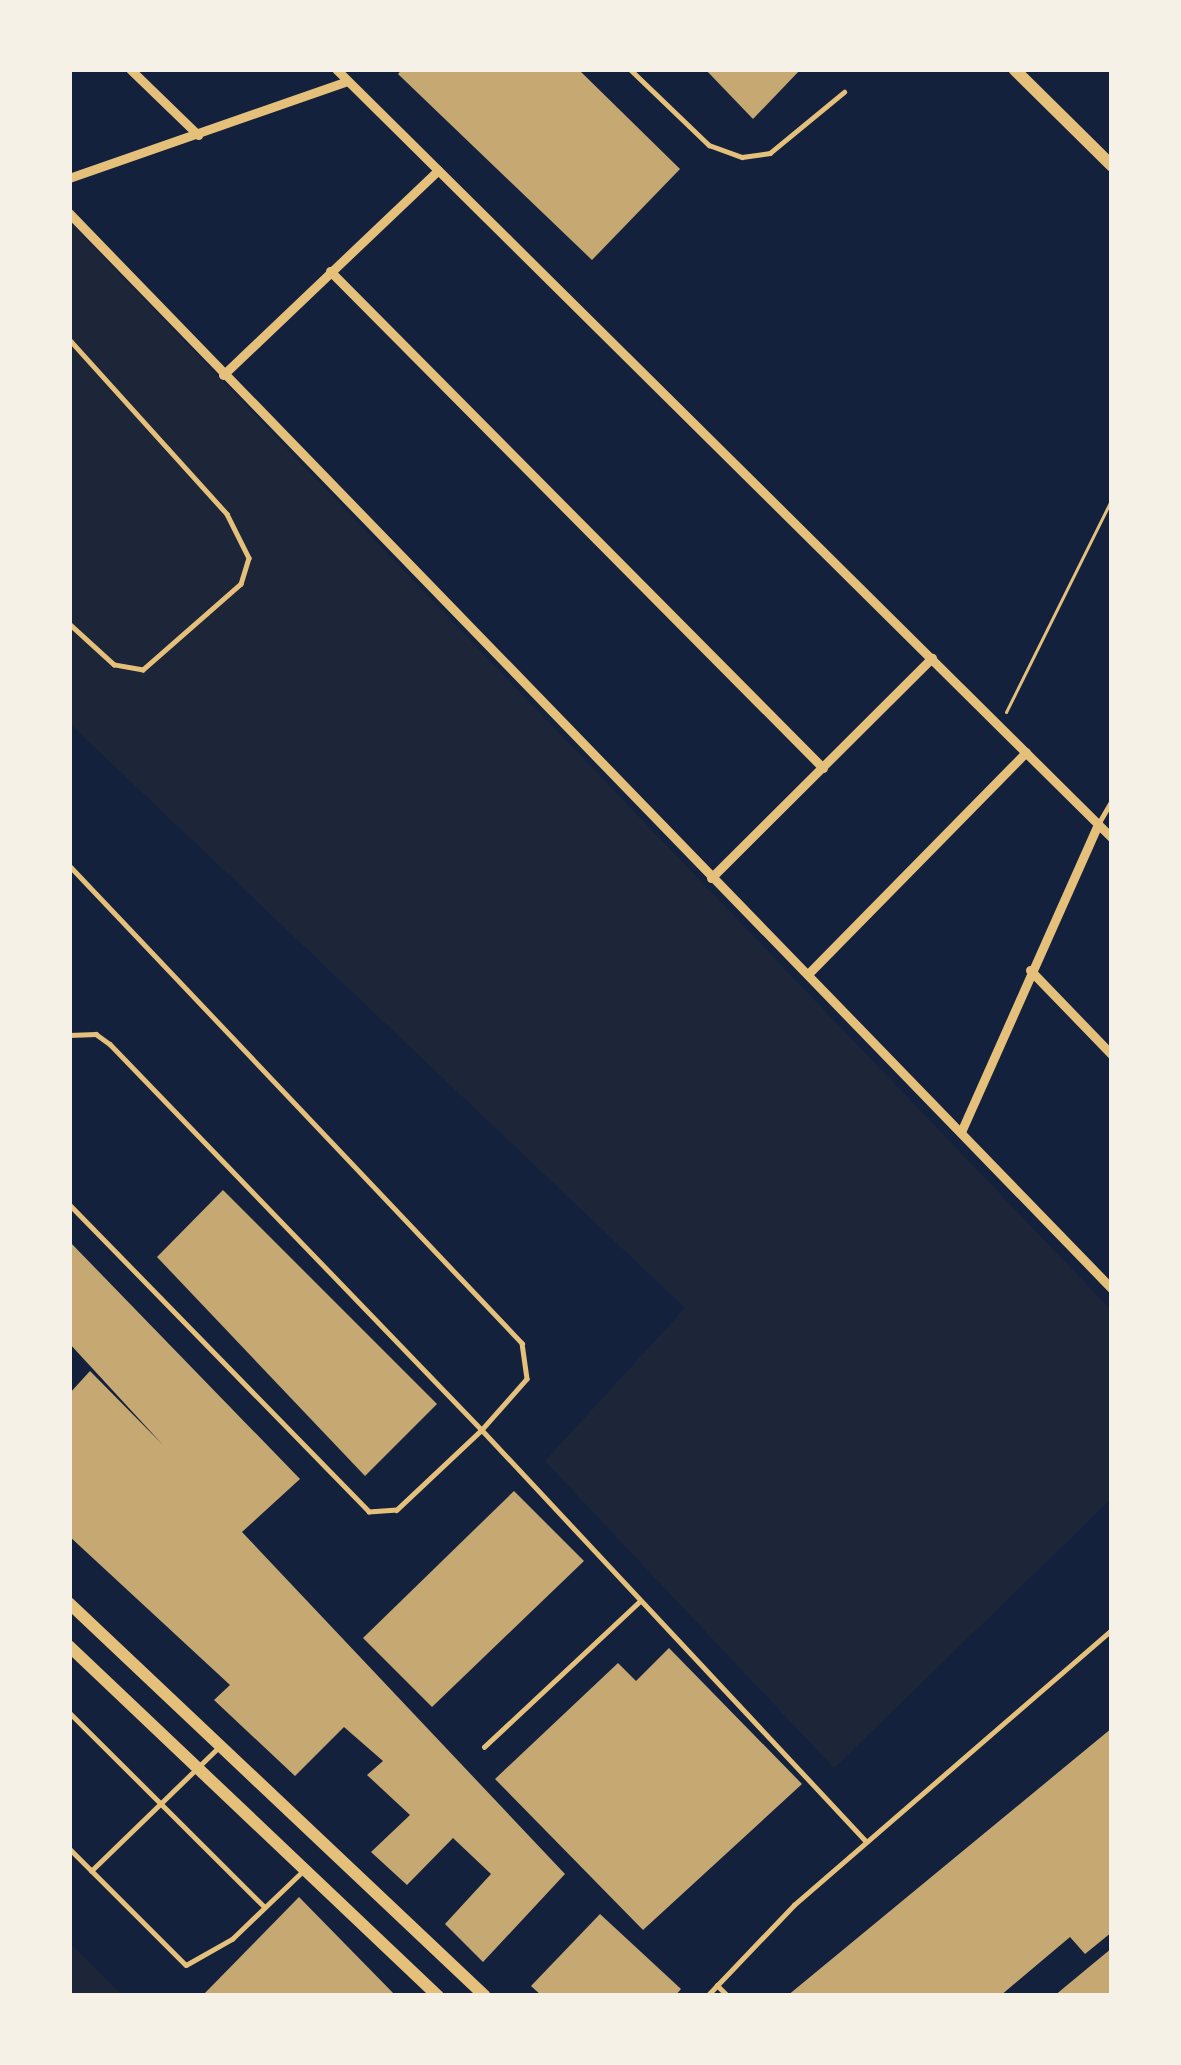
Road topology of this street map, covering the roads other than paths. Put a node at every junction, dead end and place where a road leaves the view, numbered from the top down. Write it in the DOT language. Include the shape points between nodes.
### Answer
graph roads {
  1 [pos="130,69"];
  2 [pos="336,69"];
  3 [pos="630,69"];
  4 [pos="1014,69"];
  5 [pos="348,81"];
  6 [pos="844,92"];
  7 [pos="198,135"];
  8 [pos="1112,166"];
  9 [pos="438,170"];
  10 [pos="69,178"];
  11 [pos="69,213"];
  12 [pos="330,271"];
  13 [pos="69,339"];
  14 [pos="223,375"];
  15 [pos="69,624"];
  16 [pos="932,658"];
  17 [pos="1026,752"];
  18 [pos="823,768"];
  19 [pos="1112,800"];
  20 [pos="1098,824"];
  21 [pos="1112,838"];
  22 [pos="69,865"];
  23 [pos="711,878"];
  24 [pos="1030,970"];
  25 [pos="808,974"];
  26 [pos="69,1035"];
  27 [pos="1112,1055"];
  28 [pos="962,1132"];
  29 [pos="69,1204"];
  30 [pos="1112,1288"];
  31 [pos="482,1430"];
  32 [pos="640,1601"];
  33 [pos="69,1603"];
  34 [pos="1112,1630"];
  35 [pos="69,1646"];
  36 [pos="69,1712"];
  37 [pos="219,1747"];
  38 [pos="484,1747"];
  39 [pos="197,1768"];
  40 [pos="163,1801"];
  41 [pos="866,1841"];
  42 [pos="69,1849"];
  43 [pos="91,1870"];
  44 [pos="304,1870"];
  45 [pos="265,1906"];
  46 [pos="717,1985"];
  47 [pos="438,1996"];
  48 [pos="485,1996"];
  49 [pos="707,1996"];
  50 [pos="728,1996"];
  1 -- 7 [label="street"];
  2 -- 5 [label="street"];
  3 -- 6 [label="lane" via="709,145 742,157 770,153"];
  4 -- 8 [label="street"];
  5 -- 7 [label="street"];
  5 -- 9 [label="street"];
  7 -- 10 [label="street"];
  9 -- 12 [label="street"];
  9 -- 16 [label="street"];
  11 -- 14 [label="street"];
  12 -- 14 [label="street"];
  12 -- 18 [label="street"];
  13 -- 15 [label="lane" via="227,514 249,559 241,584 143,670 114,664"];
  14 -- 23 [label="street"];
  16 -- 17 [label="street"];
  16 -- 18 [label="street"];
  17 -- 20 [label="street"];
  17 -- 25 [label="street"];
  18 -- 23 [label="street"];
  19 -- 20 [label="lane"];
  20 -- 21 [label="street"];
  20 -- 24 [label="street"];
  22 -- 31 [label="lane" via="522,1343 527,1379"];
  23 -- 25 [label="street"];
  24 -- 27 [label="street"];
  24 -- 28 [label="street"];
  25 -- 28 [label="street"];
  26 -- 31 [label="lane" via="96,1034 110,1044"];
  28 -- 30 [label="street"];
  29 -- 31 [label="lane" via="369,1512 397,1510"];
  31 -- 32 [label="lane"];
  32 -- 38 [label="lane"];
  32 -- 41 [label="lane"];
  33 -- 37 [label="street"];
  34 -- 41 [label="lane"];
  35 -- 39 [label="street"];
  36 -- 40 [label="lane"];
  37 -- 39 [label="lane"];
  37 -- 48 [label="street"];
  39 -- 40 [label="lane"];
  39 -- 44 [label="street"];
  40 -- 43 [label="lane"];
  40 -- 45 [label="lane"];
  41 -- 46 [label="lane"];
  42 -- 43 [label="lane"];
  43 -- 45 [label="lane" via="186,1965 203,1961"];
  44 -- 45 [label="lane"];
  44 -- 47 [label="street"];
  46 -- 49 [label="lane"];
  46 -- 50 [label="lane"];
}
